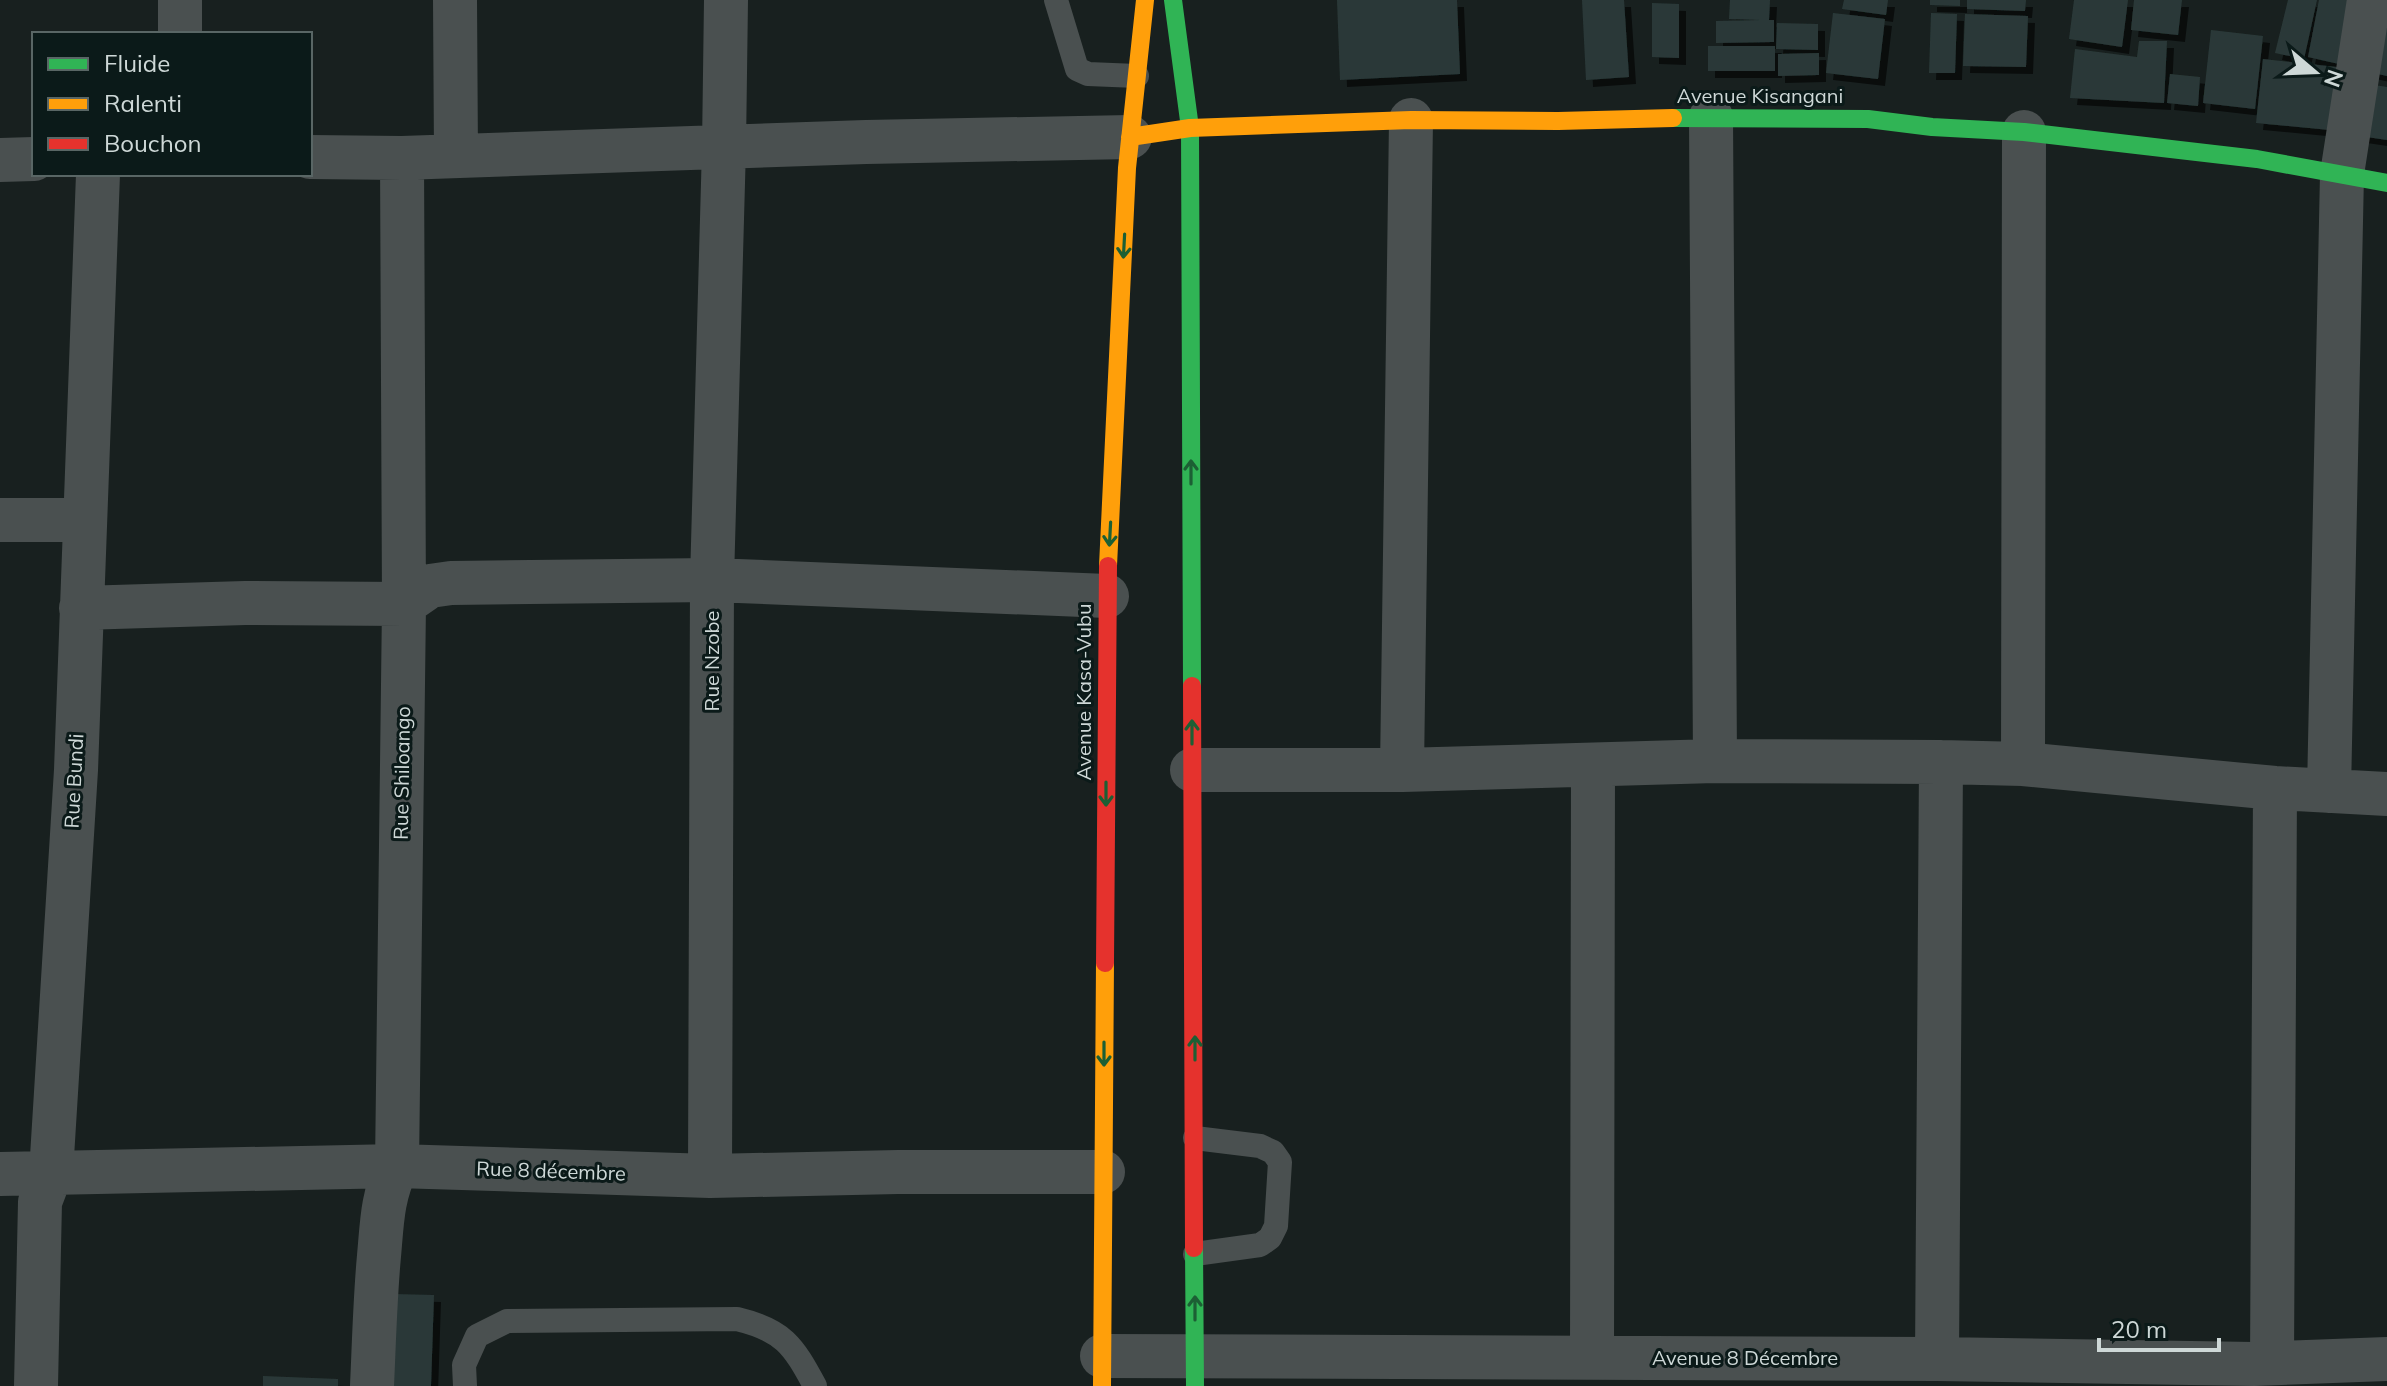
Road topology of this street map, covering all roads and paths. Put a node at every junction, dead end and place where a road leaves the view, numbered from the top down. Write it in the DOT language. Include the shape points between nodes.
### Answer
graph roads {
  1 [pos="180,0"];
  2 [pos="455,0"];
  3 [pos="726,0"];
  4 [pos="1056,0"];
  5 [pos="1145,0"];
  6 [pos="1173,0"];
  7 [pos="2369,0"];
  8 [pos="180,32"];
  9 [pos="1137,76"];
  10 [pos="1711,117"];
  11 [pos="1411,120"];
  12 [pos="1190,128"];
  13 [pos="2024,132"];
  14 [pos="1130,137"];
  15 [pos="724,147"];
  16 [pos="456,156"];
  17 [pos="312,157"];
  18 [pos="402,158"];
  19 [pos="32,159"];
  20 [pos="0,160"];
  21 [pos="2342,174"];
  22 [pos="98,176"];
  23 [pos="2387,183"];
  24 [pos="0,520"];
  25 [pos="84,520"];
  26 [pos="712,580"];
  27 [pos="1107,596"];
  28 [pos="404,604"];
  29 [pos="81,608"];
  30 [pos="1715,761"];
  31 [pos="1941,762"];
  32 [pos="2023,764"];
  33 [pos="1593,766"];
  34 [pos="1192,770"];
  35 [pos="1402,770"];
  36 [pos="2275,788"];
  37 [pos="2329,791"];
  38 [pos="2387,794"];
  39 [pos="1195,1138"];
  40 [pos="397,1166"];
  41 [pos="1103,1172"];
  42 [pos="51,1173"];
  43 [pos="0,1174"];
  44 [pos="710,1176"];
  45 [pos="1195,1254"];
  46 [pos="1592,1358"];
  47 [pos="1937,1359"];
  48 [pos="2387,1359"];
  49 [pos="1102,1371"];
  50 [pos="2260,1371"];
  51 [pos="1195,1372"];
  52 [pos="1845,1372"];
  53 [pos="36,1386"];
  54 [pos="372,1386"];
  55 [pos="465,1386"];
  56 [pos="815,1386"];
  1 -- 8 [label="street"];
  2 -- 16 [label="street"];
  3 -- 15 [label="street, Rue Nzobe"];
  4 -- 9 [label="lane" via="1077,69"];
  5 -- 9 [label="main road, Avenue Kasa-Vubu"];
  6 -- 12 [label="main road"];
  7 -- 21 [label="street"];
  9 -- 14 [label="main road, Avenue Kasa-Vubu"];
  10 -- 11 [label="main road, Avenue Kisangani"];
  10 -- 13 [label="main road, Avenue Kisangani" via="1868,119"];
  10 -- 30 [label="street"];
  11 -- 12 [label="main road, Avenue Kisangani"];
  11 -- 35 [label="street"];
  12 -- 14 [label="main road, Avenue Kisangani"];
  34 -- 12 [label="main road, one-way"];
  13 -- 21 [label="main road, Avenue Kisangani"];
  13 -- 32 [label="street"];
  14 -- 15 [label="street"];
  14 -- 27 [label="main road, Avenue Kasa-Vubu, one-way"];
  15 -- 16 [label="street"];
  15 -- 26 [label="street, Rue Nzobe"];
  16 -- 18 [label="street"];
  17 -- 18 [label="street"];
  18 -- 28 [label="street, Rue Shiloango"];
  19 -- 20 [label="street"];
  21 -- 23 [label="main road, Avenue Kisangani"];
  21 -- 37 [label="street"];
  22 -- 25 [label="street, Rue Bundi"];
  24 -- 25 [label="street"];
  25 -- 29 [label="street, Rue Bundi"];
  26 -- 27 [label="street"];
  26 -- 28 [label="street" via="451,583 430,586"];
  26 -- 44 [label="street, Rue Nzobe"];
  27 -- 41 [label="main road, Avenue Kasa-Vubu, one-way"];
  28 -- 29 [label="street"];
  28 -- 40 [label="street, Rue Shiloango"];
  29 -- 42 [label="street, Rue Bundi"];
  30 -- 31 [label="street"];
  30 -- 33 [label="street"];
  31 -- 32 [label="street"];
  31 -- 47 [label="street"];
  32 -- 36 [label="street"];
  33 -- 35 [label="street"];
  33 -- 46 [label="street"];
  34 -- 35 [label="street"];
  39 -- 34 [label="main road, one-way"];
  36 -- 37 [label="street"];
  36 -- 50 [label="street"];
  37 -- 38 [label="street"];
  39 -- 45 [label="main road"];
  39 -- 45 [label="lane" via="1260,1146 1280,1162 1276,1226 1270,1238 1260,1245"];
  40 -- 42 [label="street, Rue 8 décembre"];
  40 -- 44 [label="street, Rue 8 décembre"];
  40 -- 54 [label="street, Rue Shiloango" via="383,1203"];
  41 -- 44 [label="street, Rue 8 décembre"];
  41 -- 49 [label="main road, Avenue Kasa-Vubu"];
  42 -- 43 [label="street, Rue 8 décembre"];
  42 -- 53 [label="street, Rue Bundi" via="40,1202"];
  51 -- 45 [label="main road, one-way"];
  46 -- 51 [label="street, Avenue 8 Décembre"];
  46 -- 52 [label="street, Avenue 8 Décembre"];
  47 -- 50 [label="street, Avenue 8 Décembre"];
  47 -- 52 [label="street, Avenue 8 Décembre"];
  48 -- 50 [label="street, Avenue 8 Décembre"];
  49 -- 51 [label="street, Avenue 8 Décembre"];
  55 -- 56 [label="lane" via="464,1365 477,1336 507,1321 737,1319 763,1326 787,1341"];
}
